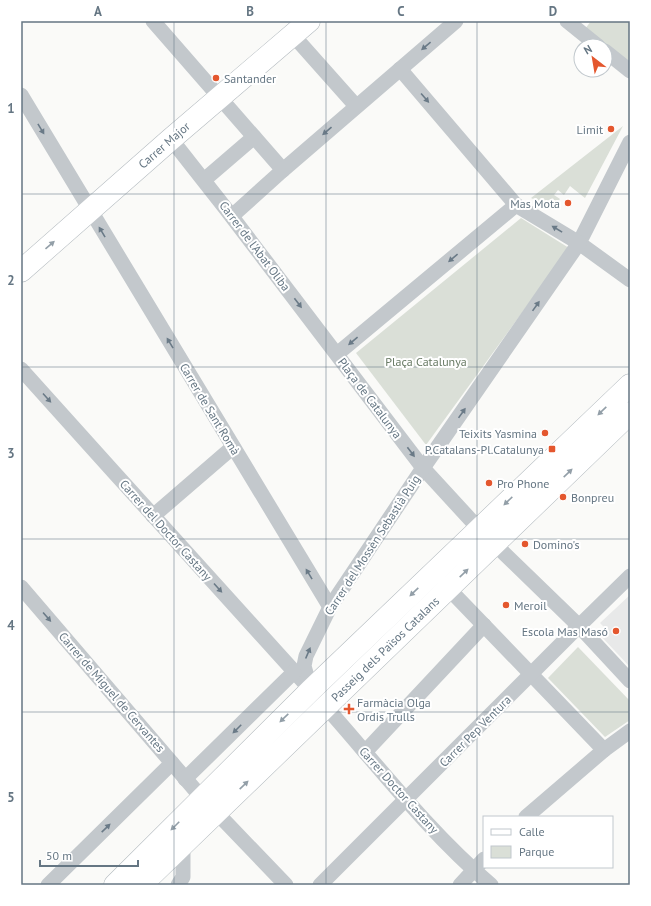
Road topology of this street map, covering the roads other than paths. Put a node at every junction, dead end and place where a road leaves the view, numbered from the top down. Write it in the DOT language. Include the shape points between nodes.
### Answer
graph roads {
  1 [pos="153,21"];
  2 [pos="456,21"];
  3 [pos="567,21"];
  4 [pos="300,28"];
  5 [pos="588,38"];
  6 [pos="613,57"];
  7 [pos="400,69"];
  8 [pos="630,71"];
  9 [pos="21,96"];
  10 [pos="219,98"];
  11 [pos="356,106"];
  12 [pos="254,137"];
  13 [pos="171,139"];
  14 [pos="630,142"];
  15 [pos="283,170"];
  16 [pos="204,180"];
  17 [pos="516,205"];
  18 [pos="90,210"];
  19 [pos="232,216"];
  20 [pos="579,243"];
  21 [pos="21,271"];
  22 [pos="630,280"];
  23 [pos="337,354"];
  24 [pos="21,369"];
  25 [pos="630,385"];
  26 [pos="630,413"];
  27 [pos="233,447"];
  28 [pos="423,468"];
  29 [pos="153,516"];
  30 [pos="486,537"];
  31 [pos="630,576"];
  32 [pos="21,588"];
  33 [pos="448,588"];
  34 [pos="330,608"];
  35 [pos="484,626"];
  36 [pos="579,626"];
  37 [pos="294,672"];
  38 [pos="531,675"];
  39 [pos="630,681"];
  40 [pos="311,690"];
  41 [pos="325,707"];
  42 [pos="630,731"];
  43 [pos="604,750"];
  44 [pos="365,752"];
  45 [pos="172,763"];
  46 [pos="186,779"];
  47 [pos="406,800"];
  48 [pos="209,805"];
  49 [pos="527,816"];
  50 [pos="183,844"];
  51 [pos="483,860"];
  52 [pos="473,870"];
  53 [pos="48,885"];
  54 [pos="115,885"];
  55 [pos="141,885"];
  56 [pos="178,885"];
  57 [pos="286,885"];
  58 [pos="320,885"];
  59 [pos="460,885"];
  60 [pos="491,885"];
  1 -- 10 [label="street"];
  2 -- 7 [label="street, one-way"];
  3 -- 5 [label="street"];
  4 -- 10 [label="main road, Carrer Major"];
  4 -- 11 [label="street"];
  6 -- 8 [label="street"];
  7 -- 11 [label="street"];
  7 -- 17 [label="street, one-way"];
  9 -- 18 [label="street, Carrer de Sant Romà, one-way"];
  10 -- 12 [label="street"];
  10 -- 13 [label="main road, Carrer Major"];
  11 -- 15 [label="street, one-way"];
  12 -- 15 [label="street"];
  12 -- 16 [label="street"];
  13 -- 16 [label="street, Carrer de l'Abat Oliba"];
  13 -- 18 [label="main road, Carrer Major"];
  14 -- 20 [label="street"];
  15 -- 19 [label="street"];
  16 -- 19 [label="street, Carrer de l'Abat Oliba"];
  20 -- 17 [label="street, one-way"];
  17 -- 23 [label="street, Plaça de Catalunya, one-way"];
  21 -- 18 [label="main road, Carrer Major, one-way"];
  27 -- 18 [label="street, Carrer de Sant Romà, one-way"];
  19 -- 23 [label="street, Carrer de l'Abat Oliba, one-way"];
  20 -- 22 [label="street"];
  28 -- 20 [label="street, one-way"];
  23 -- 28 [label="street, Plaça de Catalunya, one-way"];
  24 -- 29 [label="street, Carrer del Doctor Castany, one-way"];
  25 -- 30 [label="main road, one-way"];
  30 -- 26 [label="main road, Passeig dels Països Catalans, one-way"];
  27 -- 29 [label="street"];
  34 -- 27 [label="street, Carrer de Sant Romà, one-way"];
  28 -- 30 [label="street"];
  28 -- 34 [label="street, Carrer del Mossèn Sebastià Puig"];
  29 -- 37 [label="street, Carrer del Doctor Castany, one-way"];
  33 -- 30 [label="main road, Passeig dels Països Catalans, one-way"];
  30 -- 36 [label="street"];
  30 -- 40 [label="main road, one-way"];
  31 -- 36 [label="street, Carrer Pep Ventura"];
  32 -- 45 [label="street, Carrer de Miguel de Cervantes, one-way"];
  33 -- 35 [label="street"];
  33 -- 41 [label="main road, Passeig dels Països Catalans"];
  40 -- 34 [label="street, Carrer del Mossèn Sebastià Puig, one-way" via="304,666 306,656"];
  35 -- 38 [label="street"];
  35 -- 44 [label="street"];
  36 -- 38 [label="street, Carrer Pep Ventura"];
  36 -- 39 [label="street"];
  37 -- 40 [label="street, Carrer del Doctor Castany"];
  37 -- 46 [label="street, one-way"];
  38 -- 43 [label="street"];
  38 -- 47 [label="street, Carrer Pep Ventura"];
  40 -- 41 [label="street, Carrer Doctor Castany"];
  40 -- 48 [label="main road, one-way"];
  41 -- 44 [label="street, Carrer Doctor Castany"];
  48 -- 41 [label="main road, Passeig dels Països Catalans, one-way"];
  42 -- 43 [label="street"];
  43 -- 49 [label="street"];
  44 -- 47 [label="street, Carrer Doctor Castany"];
  45 -- 46 [label="street, Carrer de Miguel de Cervantes"];
  53 -- 45 [label="street, one-way"];
  46 -- 48 [label="street, Carrer de Miguel de Cervantes"];
  47 -- 52 [label="street, Carrer Doctor Castany"];
  47 -- 58 [label="street, Carrer Pep Ventura"];
  48 -- 50 [label="main road, Passeig dels Països Catalans"];
  48 -- 54 [label="main road, one-way"];
  48 -- 57 [label="street, Carrer de Miguel de Cervantes"];
  50 -- 55 [label="main road, Passeig dels Països Catalans"];
  50 -- 56 [label="street" via="183,877"];
  51 -- 52 [label="street"];
  52 -- 59 [label="street"];
  52 -- 60 [label="street, Carrer Doctor Castany"];
}
